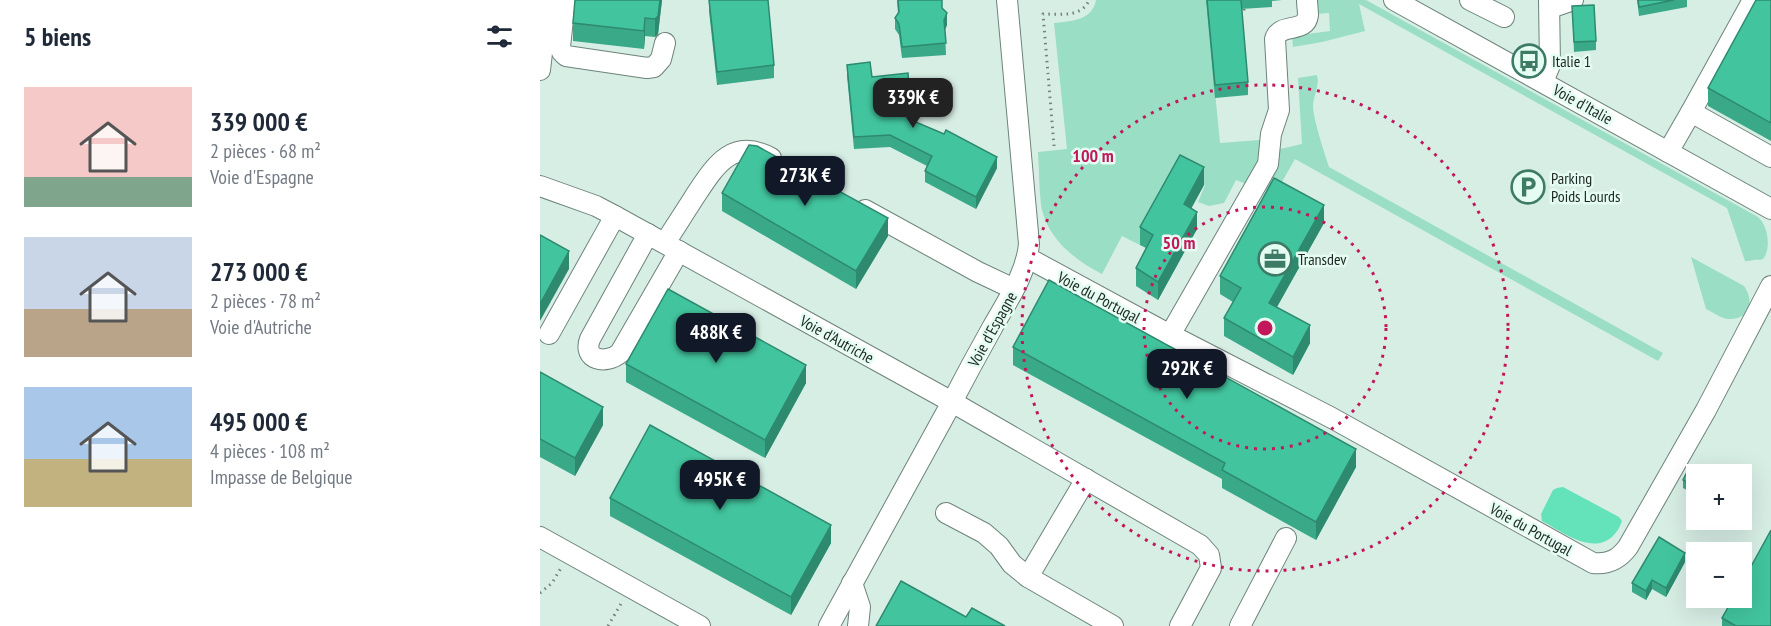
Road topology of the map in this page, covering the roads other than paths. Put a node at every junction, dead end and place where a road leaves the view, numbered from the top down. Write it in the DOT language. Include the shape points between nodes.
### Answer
graph roads {
  1 [pos="548,0"];
  2 [pos="565,0"];
  3 [pos="1007,0"];
  4 [pos="1307,0"];
  5 [pos="1394,0"];
  6 [pos="1470,0"];
  7 [pos="1573,0"];
  8 [pos="1753,0"];
  9 [pos="1550,4"];
  10 [pos="1429,8"];
  11 [pos="1504,17"];
  12 [pos="665,43"];
  13 [pos="540,70"];
  14 [pos="1543,82"];
  15 [pos="1691,112"];
  16 [pos="1668,152"];
  17 [pos="1771,157"];
  18 [pos="792,170"];
  19 [pos="540,186"];
  20 [pos="844,198"];
  21 [pos="1771,209"];
  22 [pos="622,219"];
  23 [pos="664,243"];
  24 [pos="1028,258"];
  25 [pos="1771,286"];
  26 [pos="1014,290"];
  27 [pos="549,334"];
  28 [pos="1170,335"];
  29 [pos="952,402"];
  30 [pos="1086,479"];
  31 [pos="946,513"];
  32 [pos="540,537"];
  33 [pos="1286,538"];
  34 [pos="1028,578"];
  35 [pos="852,583"];
  36 [pos="700,626"];
  37 [pos="829,626"];
  38 [pos="858,626"];
  39 [pos="1113,626"];
  40 [pos="1180,626"];
  41 [pos="1240,626"];
  1 -- 13 [label="street"];
  2 -- 12 [label="street" via="560,47 566,56 647,68 661,60"];
  3 -- 24 [label="street, Voie d'Espagne"];
  4 -- 28 [label="street" via="1304,24 1276,34 1279,110 1271,134 1268,164"];
  5 -- 10 [label="street, Voie d'Italie"];
  6 -- 11 [label="street"];
  7 -- 9 [label="street"];
  8 -- 15 [label="street"];
  9 -- 14 [label="street" via="1550,65"];
  10 -- 14 [label="street, Voie d'Italie"];
  14 -- 16 [label="street, Voie d'Italie"];
  15 -- 16 [label="street"];
  15 -- 17 [label="street"];
  16 -- 21 [label="street, Voie d'Italie"];
  18 -- 23 [label="street" via="748,150 725,158 713,169"];
  19 -- 22 [label="street, Voie d'Autriche"];
  20 -- 26 [label="street"];
  22 -- 23 [label="street, Voie d'Autriche"];
  22 -- 27 [label="street"];
  23 -- 23 [label="street" via="591,339 589,351 594,356 610,359 620,353"];
  23 -- 29 [label="street, Voie d'Autriche"];
  24 -- 26 [label="street, Voie d'Espagne"];
  24 -- 28 [label="street, Voie du Portugal"];
  25 -- 28 [label="street, Voie du Portugal" via="1628,547 1622,555 1603,564 1593,563 1332,418"];
  26 -- 29 [label="street, Voie d'Espagne"];
  29 -- 30 [label="street, Voie d'Autriche"];
  29 -- 35 [label="street, Voie d'Espagne"];
  30 -- 34 [label="street"];
  30 -- 40 [label="street, Voie d'Autriche" via="1200,545 1209,555 1211,568"];
  31 -- 34 [label="street" via="984,532"];
  32 -- 36 [label="street"];
  33 -- 41 [label="street"];
  34 -- 39 [label="street"];
  35 -- 37 [label="street, Voie d'Espagne"];
  35 -- 38 [label="street" via="860,607"];
}
